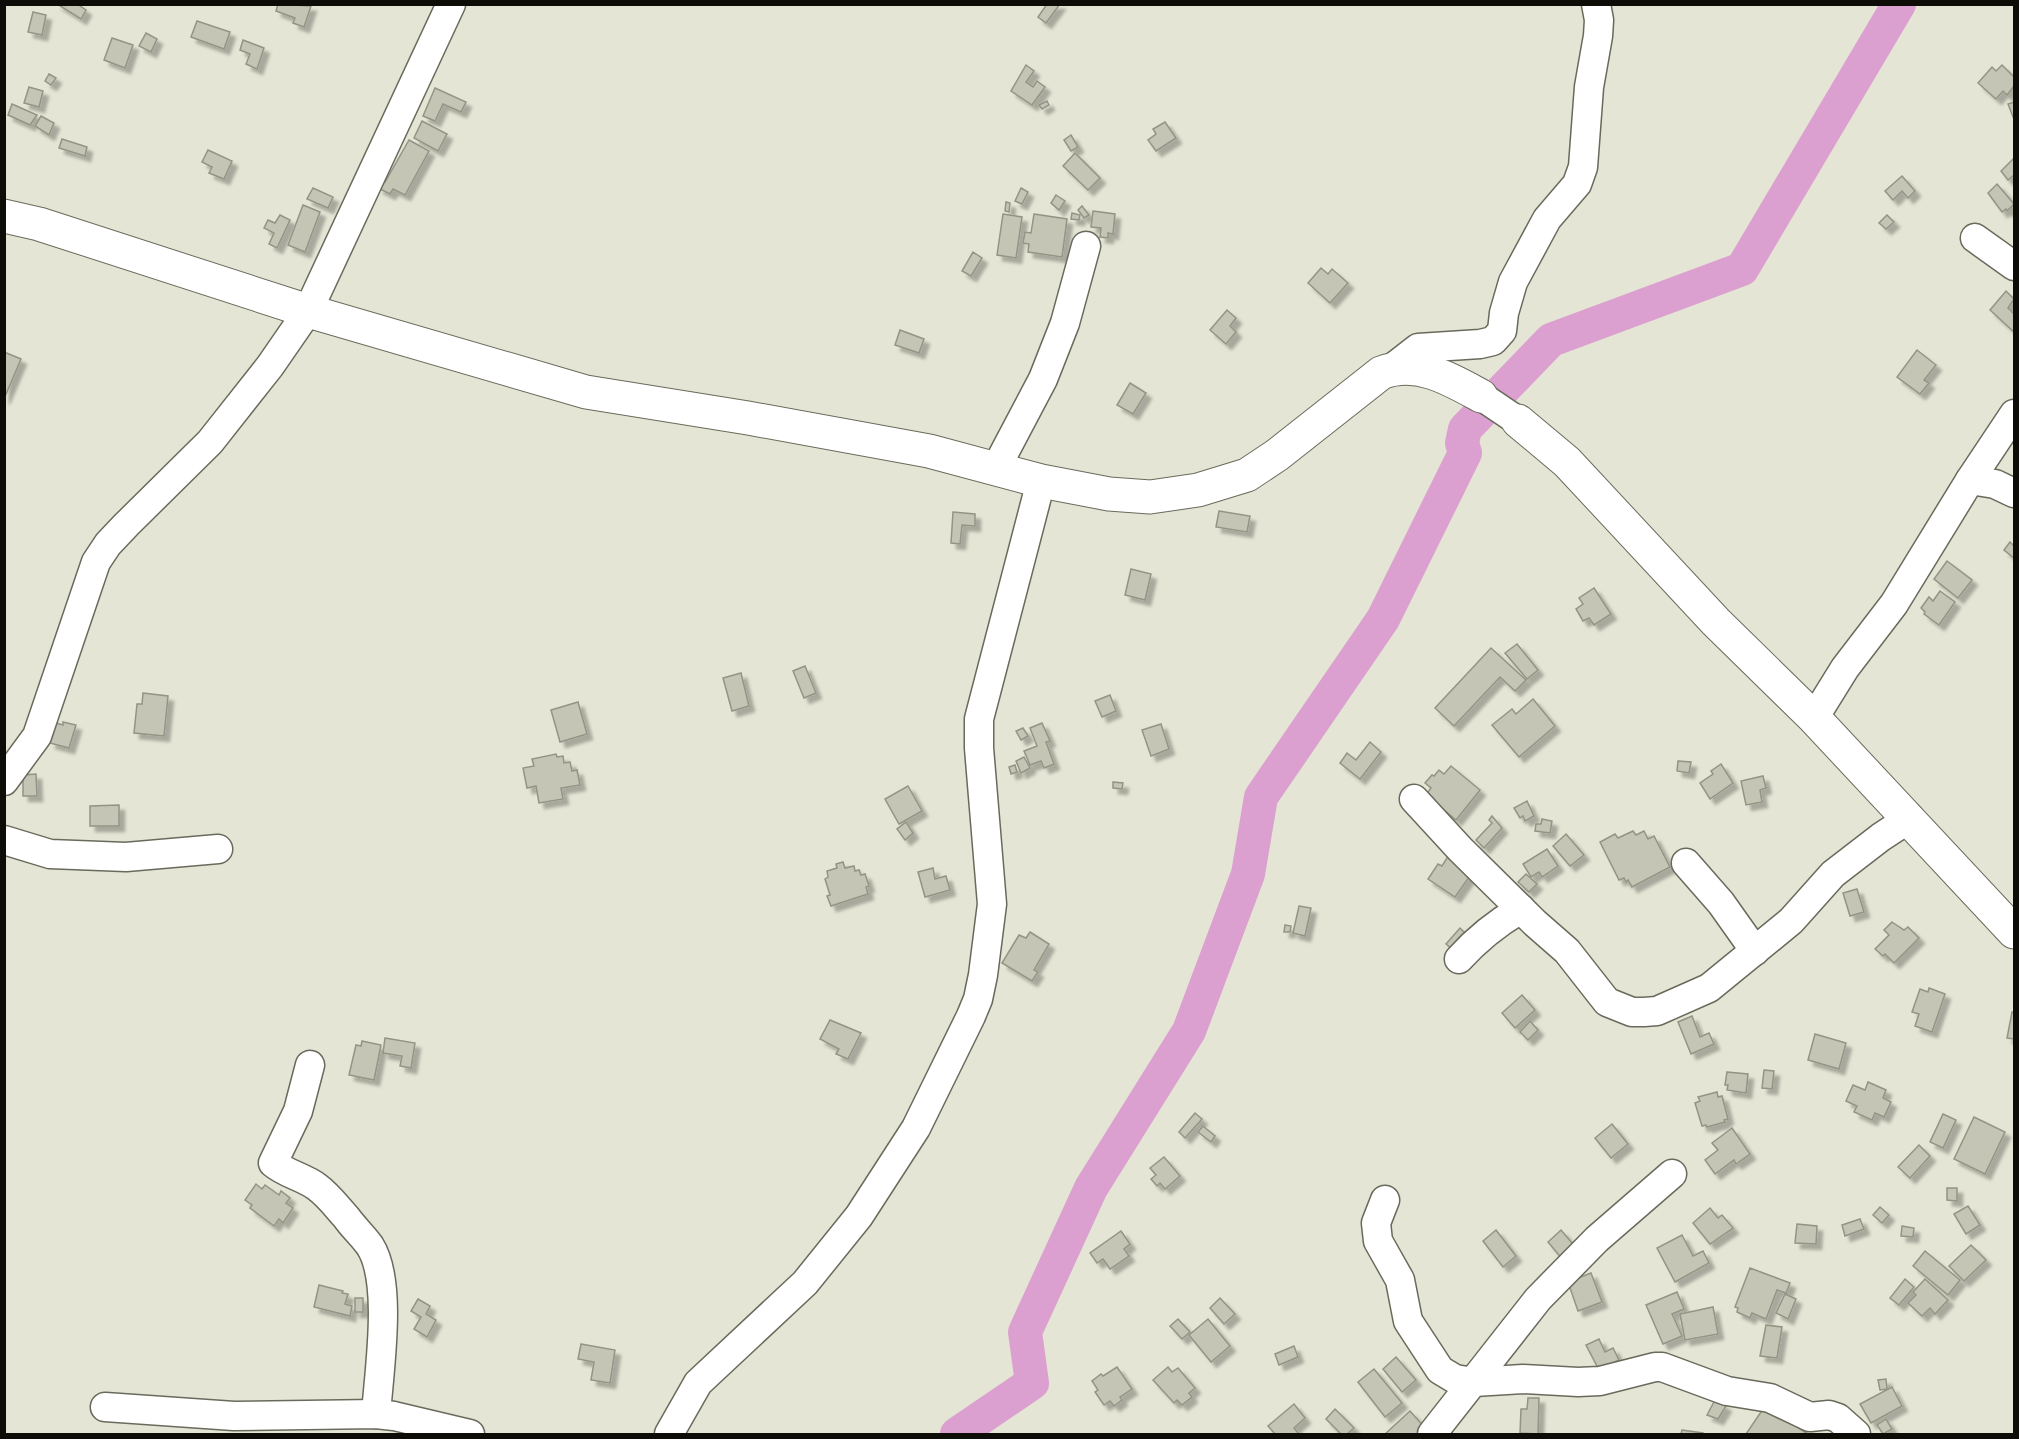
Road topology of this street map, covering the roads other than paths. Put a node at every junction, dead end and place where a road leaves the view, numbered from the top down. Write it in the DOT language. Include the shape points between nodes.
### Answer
graph roads {
  1 [pos="452,4"];
  2 [pos="1596,4"];
  3 [pos="4,216"];
  4 [pos="1975,238"];
  5 [pos="1086,246"];
  6 [pos="2014,266"];
  7 [pos="308,311"];
  8 [pos="1391,369"];
  9 [pos="1481,396"];
  10 [pos="2014,414"];
  11 [pos="1518,421"];
  12 [pos="995,470"];
  13 [pos="1970,480"];
  14 [pos="1041,481"];
  15 [pos="2014,493"];
  16 [pos="1814,718"];
  17 [pos="4,781"];
  18 [pos="1414,799"];
  19 [pos="1910,818"];
  20 [pos="4,840"];
  21 [pos="218,849"];
  22 [pos="1686,863"];
  23 [pos="1521,909"];
  24 [pos="2014,932"];
  25 [pos="1755,951"];
  26 [pos="1459,959"];
  27 [pos="310,1065"];
  28 [pos="1672,1174"];
  29 [pos="1385,1200"];
  30 [pos="1474,1382"];
  31 [pos="105,1407"];
  32 [pos="376,1414"];
  33 [pos="470,1434"];
  34 [pos="669,1434"];
  35 [pos="1432,1434"];
  36 [pos="1856,1434"];
  1 -- 7 [label="street"];
  2 -- 8 [label="street" via="1598,36 1582,167 1576,184 1547,219 1513,282 1502,332 1493,341 1480,344 1418,348"];
  3 -- 7 [label="main road"];
  4 -- 6 [label="street"];
  5 -- 12 [label="street" via="1065,322 1043,379"];
  7 -- 12 [label="main road" via="586,392 929,451"];
  7 -- 17 [label="street" via="210,442 126,525 96,562 38,736"];
  8 -- 9 [label="main road" via="1407,366 1428,372"];
  8 -- 14 [label="main road" via="1247,475 1198,490 1150,497"];
  9 -- 11 [label="street"];
  10 -- 13 [label="street"];
  11 -- 16 [label="main road" via="1567,462 1716,622"];
  12 -- 14 [label="main road"];
  13 -- 15 [label="street" via="1995,484"];
  13 -- 16 [label="street" via="1894,604 1845,668"];
  14 -- 34 [label="street" via="979,719 992,904 978,999 916,1128 859,1216 805,1283 698,1383"];
  16 -- 19 [label="main road"];
  18 -- 23 [label="street"];
  19 -- 24 [label="main road"];
  19 -- 25 [label="street" via="1833,874 1791,921"];
  20 -- 21 [label="street" via="50,854 126,857"];
  22 -- 25 [label="street"];
  23 -- 25 [label="street" via="1567,951 1607,1002 1632,1012 1657,1011 1709,988"];
  23 -- 26 [label="street" via="1473,943"];
  27 -- 32 [label="street" via="298,1111 273,1163 316,1186 370,1246 376,1260 383,1312"];
  28 -- 30 [label="street" via="1597,1239 1538,1299"];
  29 -- 30 [label="street" via="1376,1223 1378,1241 1401,1280 1408,1321 1440,1370"];
  30 -- 35 [label="street"];
  30 -- 36 [label="street" via="1600,1381 1662,1367 1727,1391 1770,1398 1810,1417 1838,1418"];
  31 -- 32 [label="street" via="234,1416"];
  32 -- 33 [label="street"];
}
